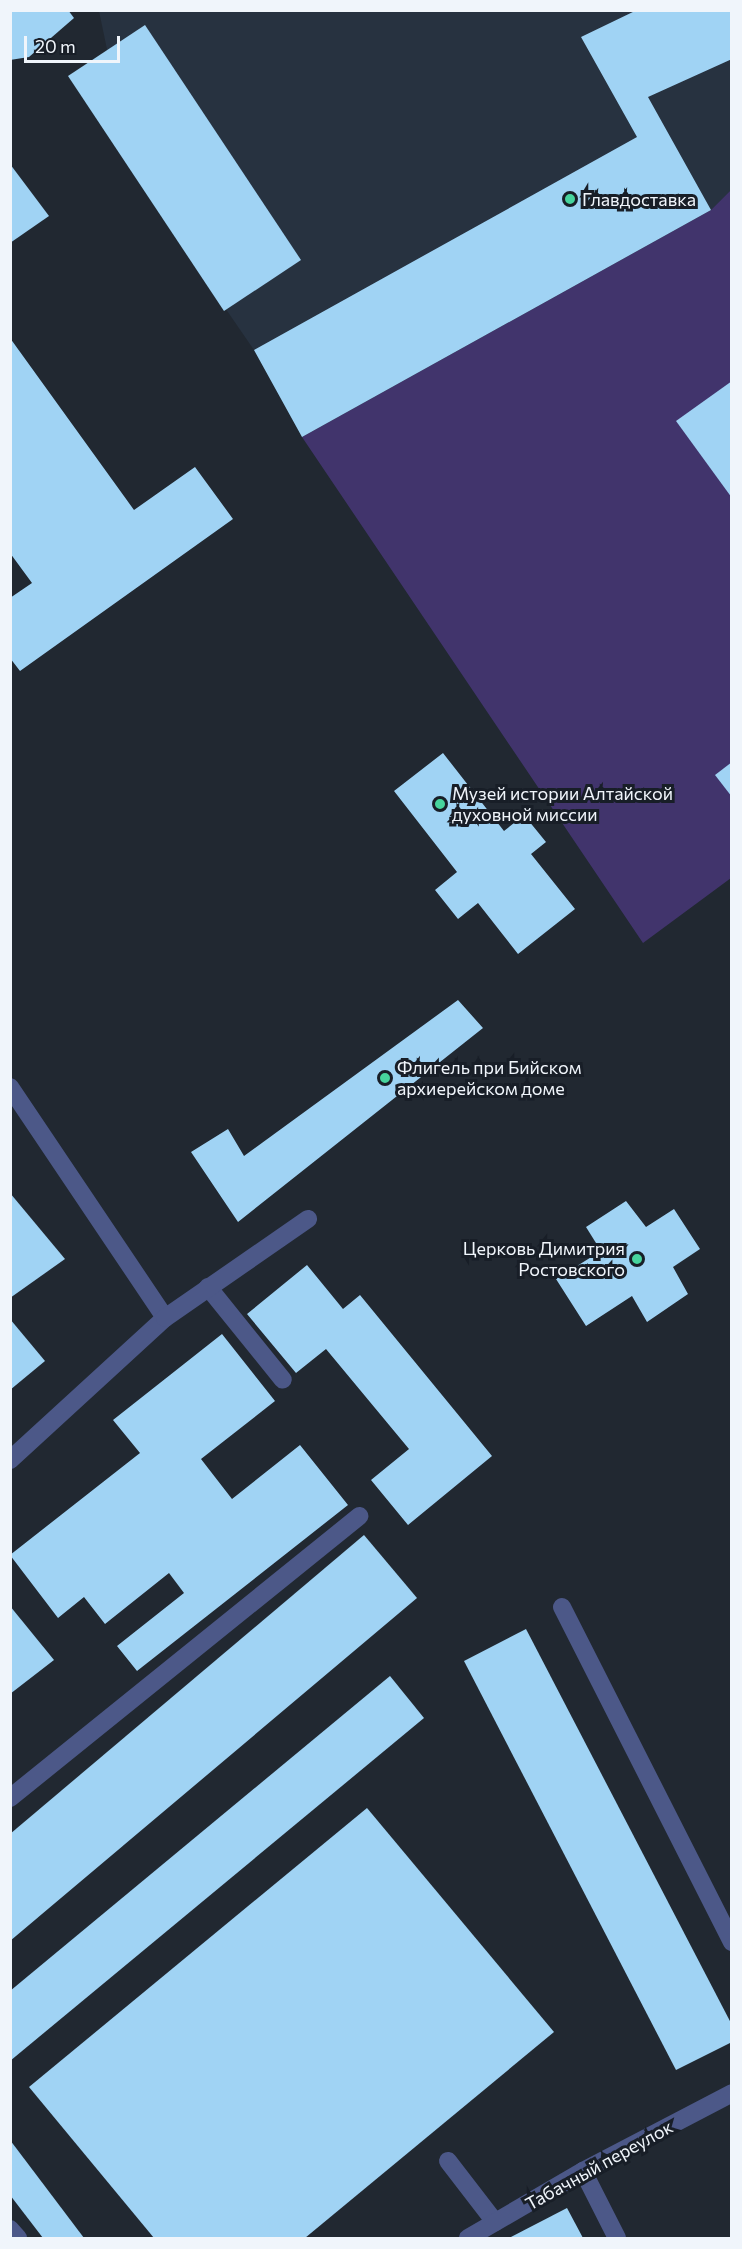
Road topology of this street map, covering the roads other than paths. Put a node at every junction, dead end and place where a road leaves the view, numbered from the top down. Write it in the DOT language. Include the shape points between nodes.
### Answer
graph roads {
  1 [pos="10,1087"];
  2 [pos="308,1219"];
  3 [pos="208,1287"];
  4 [pos="165,1318"];
  5 [pos="283,1380"];
  6 [pos="10,1460"];
  7 [pos="359,1516"];
  8 [pos="562,1607"];
  9 [pos="10,1798"];
  10 [pos="732,1942"];
  11 [pos="732,2093"];
  12 [pos="448,2161"];
  13 [pos="583,2171"];
  14 [pos="495,2222"];
  15 [pos="10,2229"];
  16 [pos="18,2238"];
  17 [pos="468,2238"];
  18 [pos="617,2238"];
  1 -- 4 [label="street"];
  2 -- 3 [label="street"];
  3 -- 4 [label="street"];
  3 -- 5 [label="street"];
  4 -- 6 [label="street"];
  7 -- 9 [label="street"];
  8 -- 10 [label="street"];
  11 -- 13 [label="street, Табачный переулок"];
  12 -- 14 [label="street"];
  13 -- 14 [label="street, Табачный переулок"];
  13 -- 18 [label="street"];
  14 -- 17 [label="street, Табачный переулок"];
  15 -- 16 [label="street"];
}
